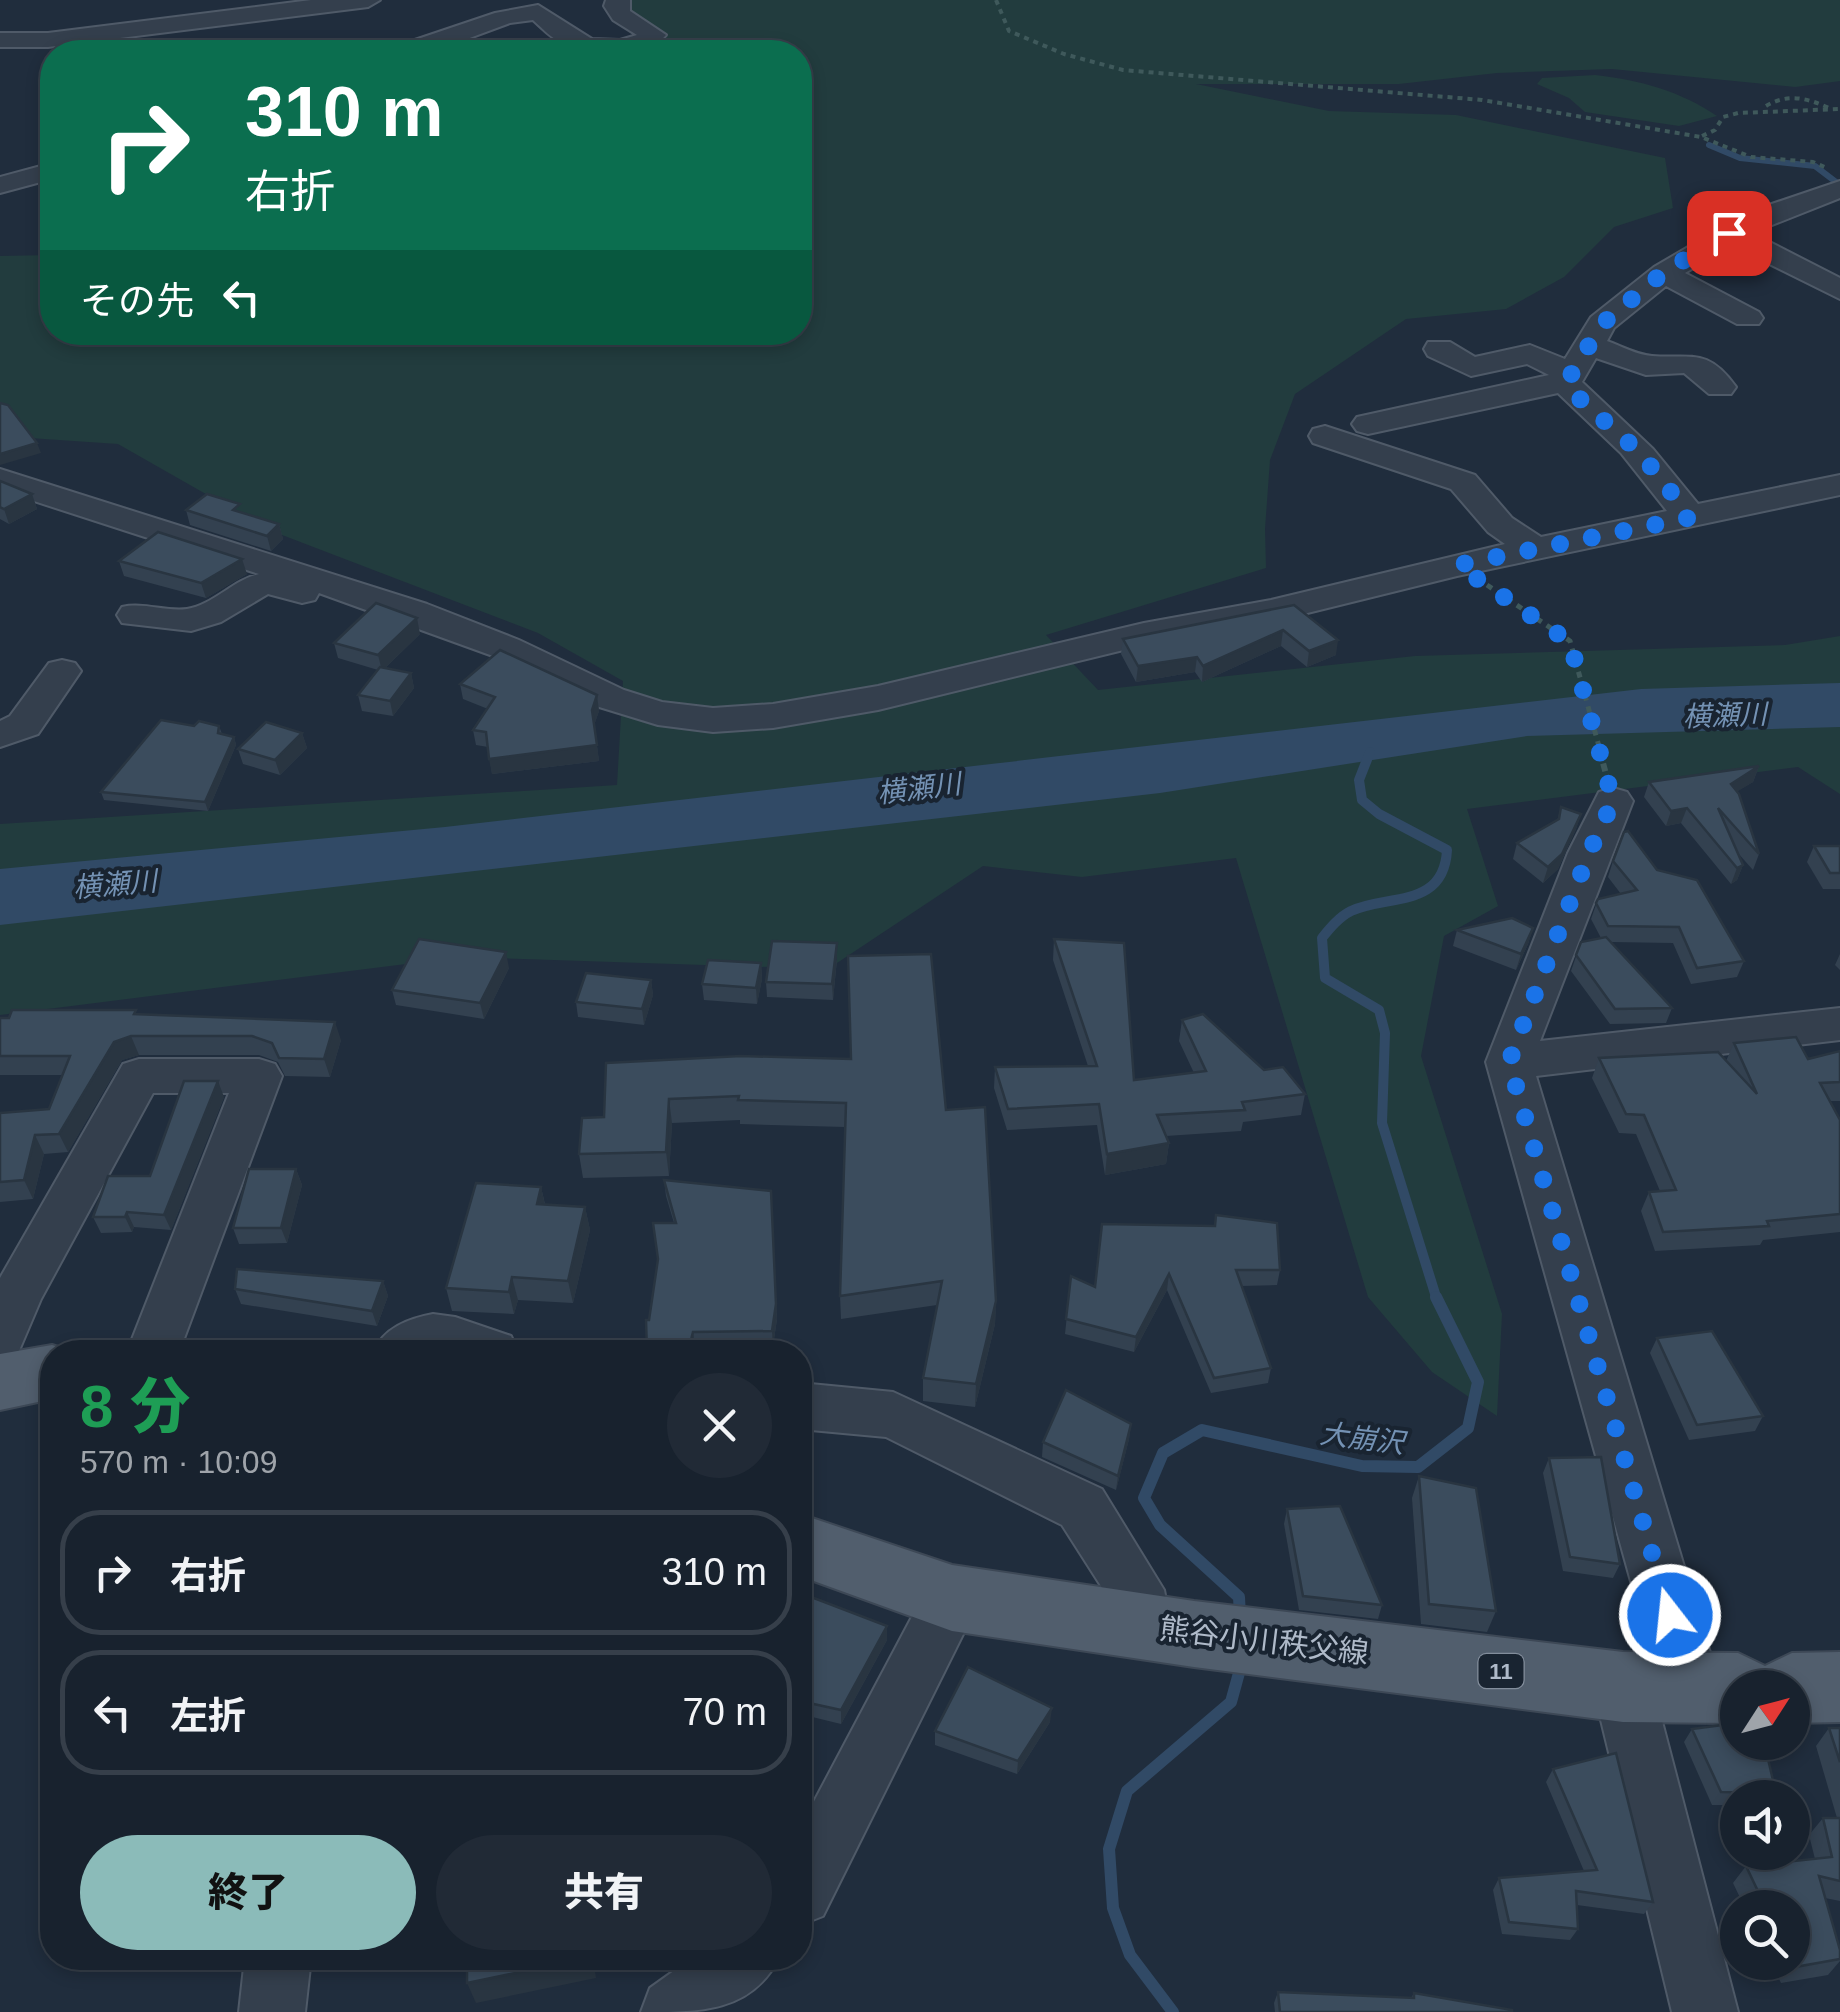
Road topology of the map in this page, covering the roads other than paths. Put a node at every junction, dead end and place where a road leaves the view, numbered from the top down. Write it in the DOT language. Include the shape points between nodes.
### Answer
graph roads {
  1 [pos="368,0"];
  2 [pos="618,0"];
  3 [pos="0,40"];
  4 [pos="448,40"];
  5 [pos="576,40"];
  6 [pos="644,40"];
  7 [pos="40,174"];
  8 [pos="1834,179"];
  9 [pos="0,185"];
  10 [pos="1729,233"];
  11 [pos="1664,272"];
  12 [pos="1840,290"];
  13 [pos="1748,318"];
  14 [pos="1592,346"];
  15 [pos="1438,349"];
  16 [pos="1569,378"];
  17 [pos="1720,388"];
  18 [pos="1368,424"];
  19 [pos="1325,436"];
  20 [pos="0,479"];
  21 [pos="1840,485"];
  22 [pos="1688,518"];
  23 [pos="1534,548"];
  24 [pos="361,596"];
  25 [pos="135,616"];
  26 [pos="62,672"];
  27 [pos="0,734"];
  28 [pos="1613,801"];
  29 [pos="1840,1024"];
  30 [pos="1509,1062"];
  31 [pos="0,1338"];
  32 [pos="158,1340"];
  33 [pos="413,1340"];
  34 [pos="455,1340"];
  35 [pos="40,1374"];
  36 [pos="0,1382"];
  37 [pos="812,1407"];
  38 [pos="812,1549"];
  39 [pos="952,1598"];
  40 [pos="1168,1630"];
  41 [pos="1684,1688"];
  42 [pos="1810,1688"];
  43 [pos="1840,1688"];
  44 [pos="812,1870"];
  45 [pos="277,1970"];
  46 [pos="730,1970"];
  47 [pos="272,2012"];
  48 [pos="674,2012"];
  49 [pos="1704,2012"];
  1 -- 3 [label="street" via="67,38"];
  2 -- 6 [label="street" via="622,15 654,35"];
  4 -- 5 [label="street" via="484,22 538,12"];
  7 -- 9 [label="street"];
  8 -- 10 [label="street"];
  10 -- 11 [label="street"];
  10 -- 12 [label="street"];
  11 -- 13 [label="street"];
  11 -- 14 [label="street" via="1602,324"];
  14 -- 16 [label="street"];
  14 -- 17 [label="street" via="1646,366 1691,362"];
  15 -- 16 [label="street" via="1471,368 1530,354"];
  16 -- 18 [label="street"];
  16 -- 22 [label="street" via="1583,405 1624,438"];
  19 -- 23 [label="street" via="1463,482 1500,525"];
  20 -- 24 [label="street"];
  21 -- 22 [label="street"];
  22 -- 23 [label="street"];
  23 -- 24 [label="street" via="908,692 713,720 610,698 506,648"];
  24 -- 25 [label="street" via="340,603 271,583 244,590 224,610 197,620"];
  26 -- 27 [label="street" via="24,726"];
  28 -- 30 [label="street"];
  29 -- 30 [label="street"];
  30 -- 41 [label="street"];
  31 -- 32 [label="street" via="138,1076 259,1076"];
  33 -- 34 [label="street" via="436,1334"];
  35 -- 36 [label="main road"];
  37 -- 40 [label="street" via="893,1414 1082,1507"];
  38 -- 39 [label="main road, 熊谷小川秩父線 / 11"];
  39 -- 40 [label="main road, 熊谷小川秩父線 / 11"];
  39 -- 44 [label="street"];
  40 -- 41 [label="main road, 熊谷小川秩父線 / 11"];
  41 -- 49 [label="street"];
  42 -- 43 [label="main road"];
  45 -- 47 [label="street"];
  46 -- 48 [label="street"];
}
